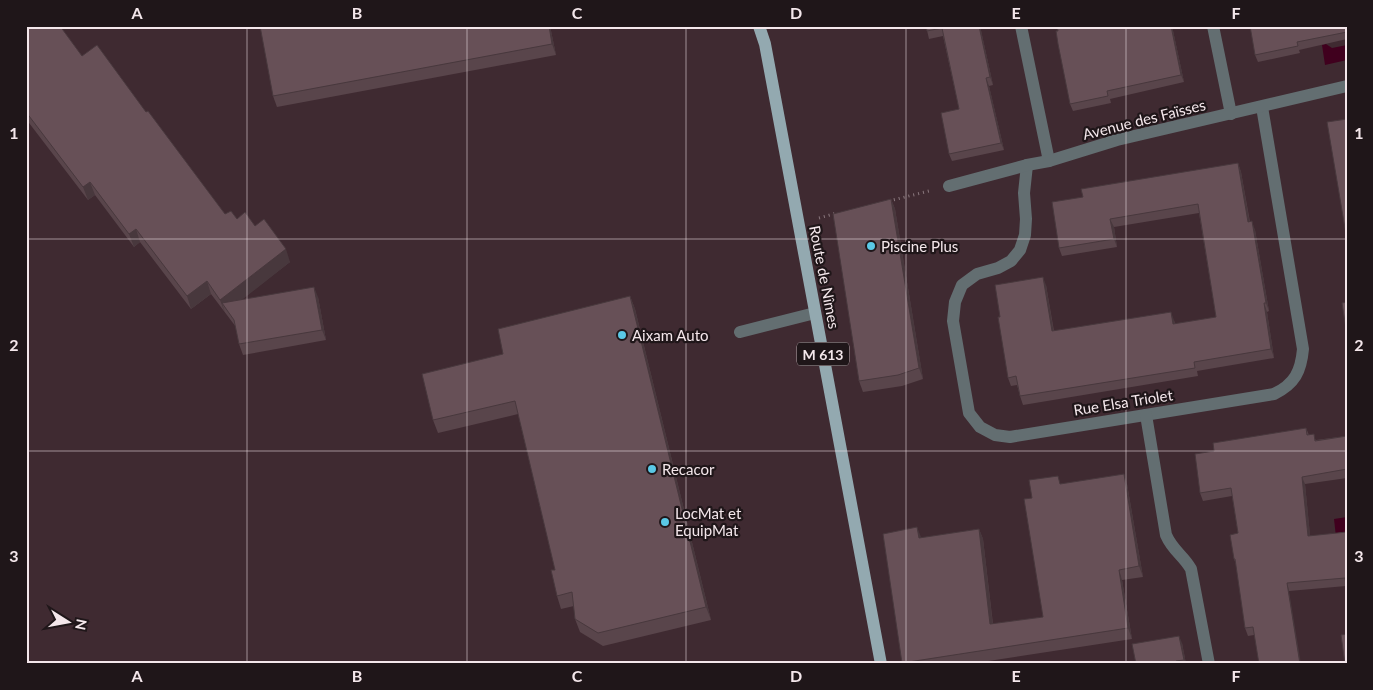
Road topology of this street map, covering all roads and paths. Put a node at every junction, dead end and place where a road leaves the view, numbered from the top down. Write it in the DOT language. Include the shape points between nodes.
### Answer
graph roads {
  1 [pos="759,26"];
  2 [pos="765,26"];
  3 [pos="1021,26"];
  4 [pos="1213,26"];
  5 [pos="765,44"];
  6 [pos="1347,86"];
  7 [pos="1262,107"];
  8 [pos="1231,114"];
  9 [pos="1049,161"];
  10 [pos="1027,165"];
  11 [pos="950,186"];
  12 [pos="883,202"];
  13 [pos="846,211"];
  14 [pos="798,223"];
  15 [pos="815,313"];
  16 [pos="740,332"];
  17 [pos="1146,415"];
  18 [pos="881,664"];
  19 [pos="1208,664"];
  1 -- 5 [label="main road, Route de Nîmes / M 613"];
  2 -- 5 [label="main road, Route de Nîmes / M 613"];
  3 -- 9 [label="street"];
  4 -- 8 [label="street"];
  5 -- 14 [label="main road, Route de Nîmes / M 613"];
  6 -- 7 [label="street, Avenue des Faïsses"];
  7 -- 8 [label="street, Avenue des Faïsses"];
  7 -- 17 [label="street, Rue Elsa Triolet" via="1304,349 1302,364 1286,389 1274,394"];
  8 -- 9 [label="street, Avenue des Faïsses" via="1118,140"];
  9 -- 10 [label="street, Avenue des Faïsses"];
  10 -- 11 [label="street, Avenue des Faïsses"];
  10 -- 17 [label="street, Rue Elsa Triolet" via="1025,235 1020,250 1011,261 977,274 962,285 955,302 953,321 969,414 980,427 995,435 1010,437"];
  11 -- 12 [label="path"];
  13 -- 14 [label="path"];
  14 -- 15 [label="main road, Route de Nîmes / M 613"];
  15 -- 16 [label="street"];
  15 -- 18 [label="main road, Route de Nîmes / M 613"];
  17 -- 19 [label="street" via="1166,535 1191,569"];
}
